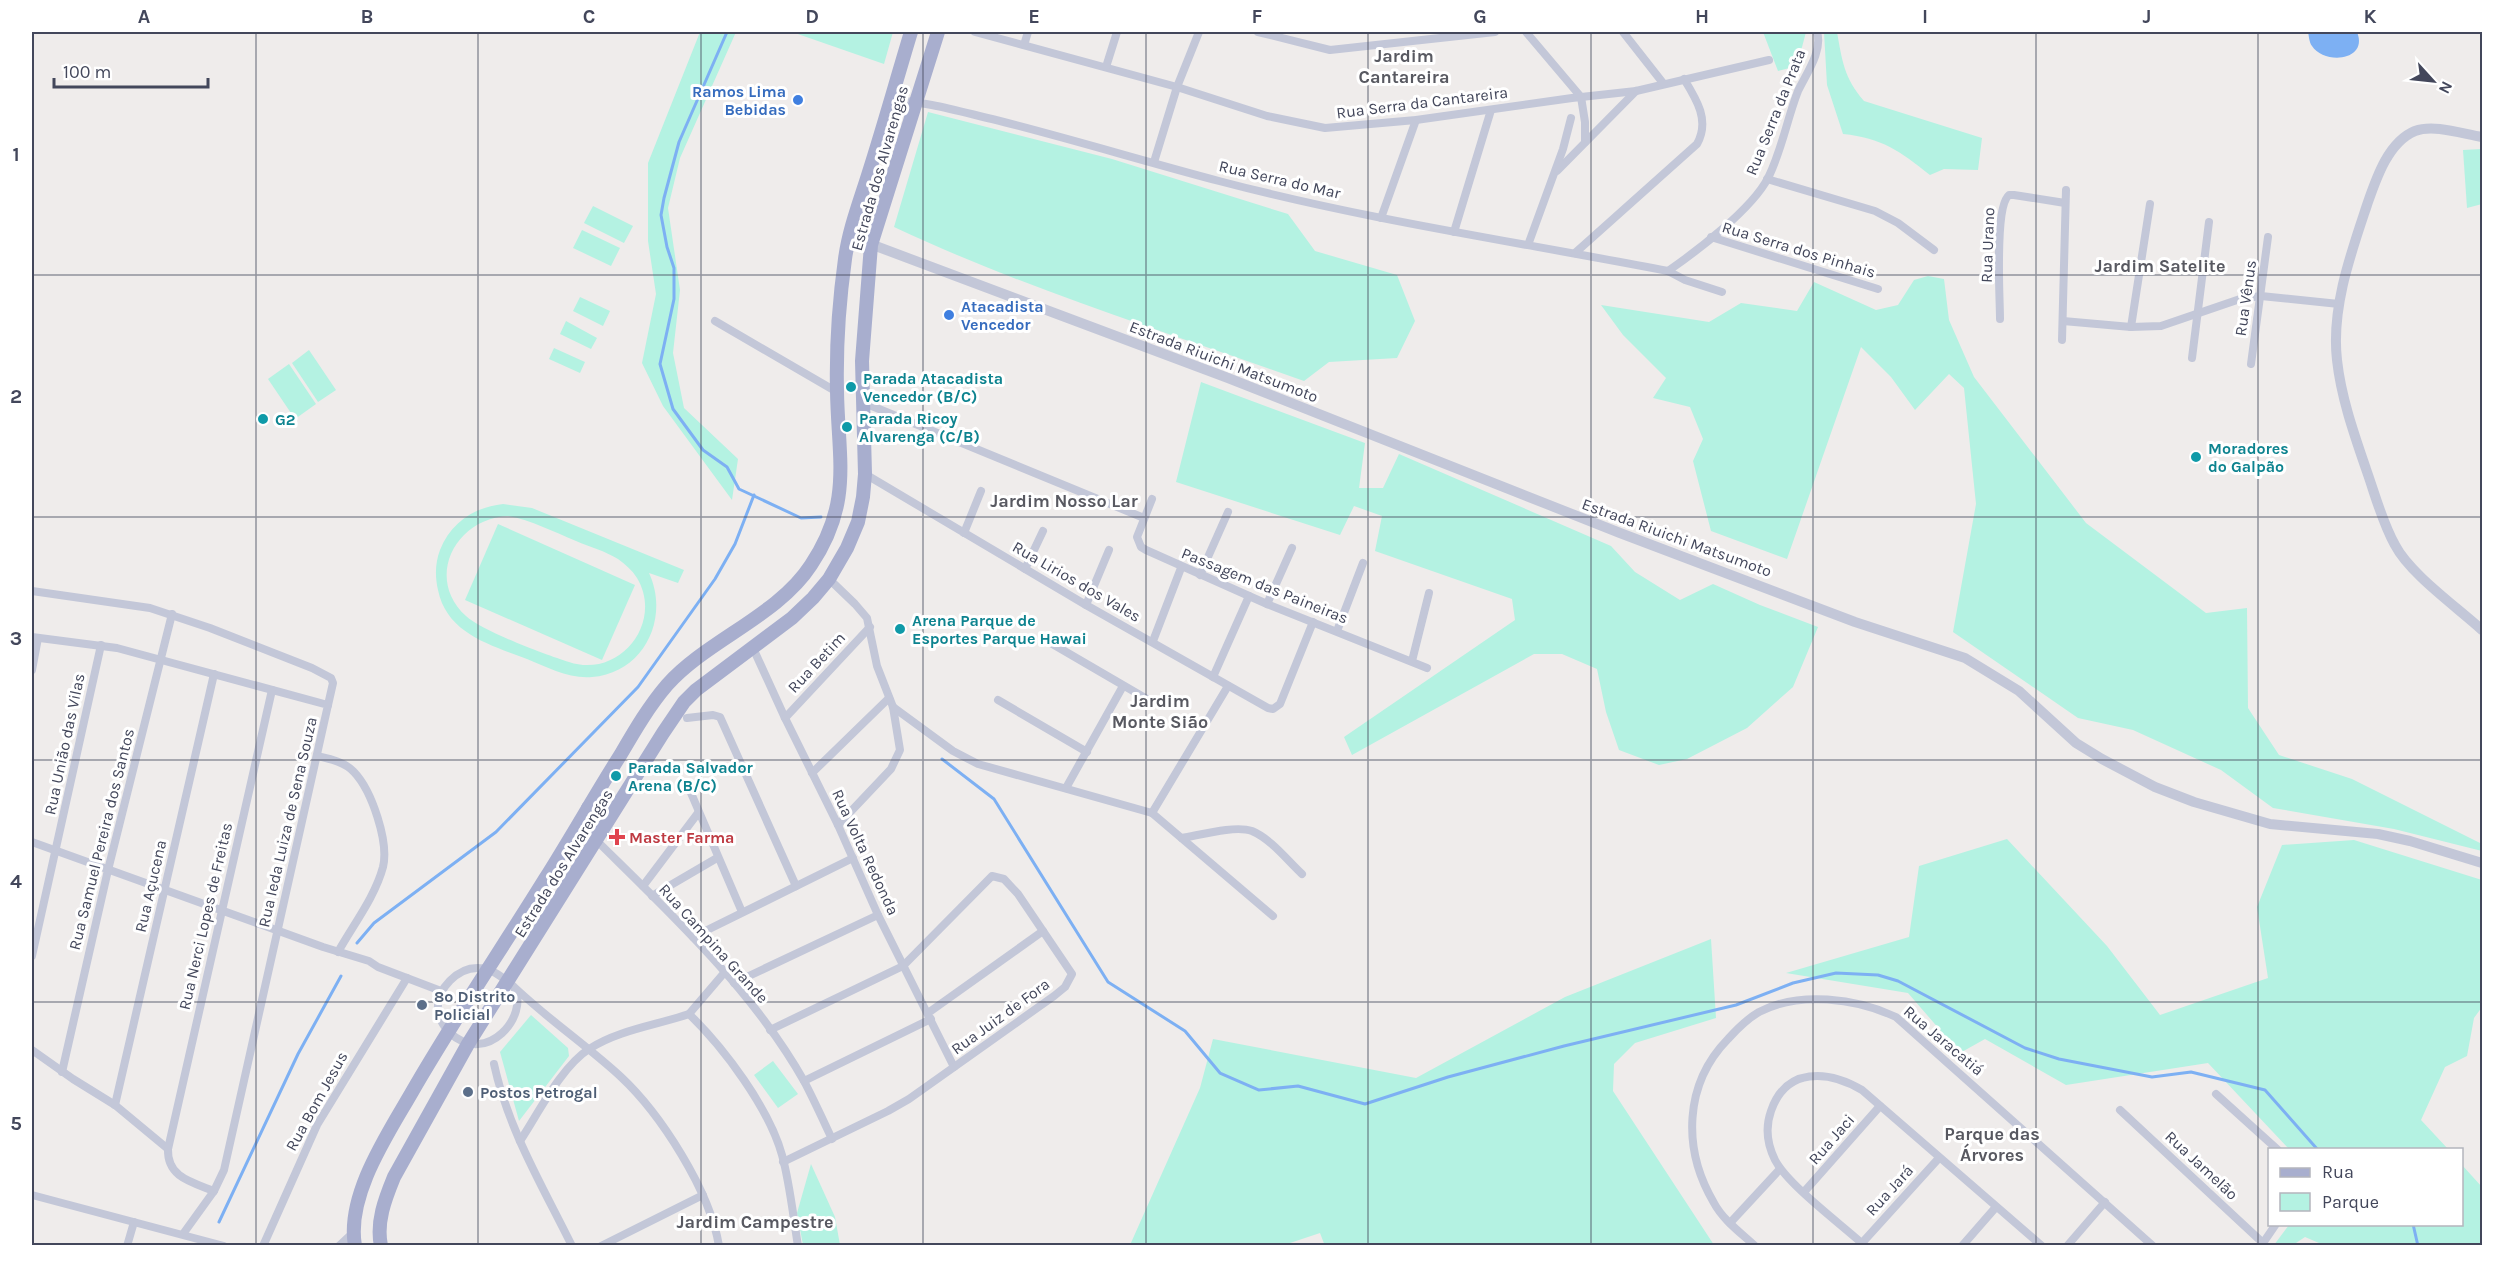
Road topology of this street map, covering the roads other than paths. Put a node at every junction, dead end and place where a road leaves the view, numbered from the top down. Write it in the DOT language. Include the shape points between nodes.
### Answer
graph roads {
  1 [pos="911,32"];
  2 [pos="938,32"];
  3 [pos="975,32"];
  4 [pos="1028,32"];
  5 [pos="1116,32"];
  6 [pos="1199,32"];
  7 [pos="1258,32"];
  8 [pos="1495,32"];
  9 [pos="1526,32"];
  10 [pos="1623,32"];
  11 [pos="1817,32"];
  12 [pos="1024,45"];
  13 [pos="1769,60"];
  14 [pos="1106,67"];
  15 [pos="1684,79"];
  16 [pos="1663,83"];
  17 [pos="1177,87"];
  18 [pos="1636,91"];
  19 [pos="1581,97"];
  20 [pos="890,100"];
  21 [pos="914,101"];
  22 [pos="1491,110"];
  23 [pos="1571,118"];
  24 [pos="1416,120"];
  25 [pos="2482,137"];
  26 [pos="1585,142"];
  27 [pos="1154,162"];
  28 [pos="1552,175"];
  29 [pos="1767,179"];
  30 [pos="2066,190"];
  31 [pos="2065,203"];
  32 [pos="2150,204"];
  33 [pos="1381,218"];
  34 [pos="2209,222"];
  35 [pos="1454,232"];
  36 [pos="849,236"];
  37 [pos="1711,237"];
  38 [pos="2268,237"];
  39 [pos="871,244"];
  40 [pos="1528,245"];
  41 [pos="1934,250"];
  42 [pos="1575,253"];
  43 [pos="1668,271"];
  44 [pos="1878,290"];
  45 [pos="1722,292"];
  46 [pos="2261,296"];
  47 [pos="2339,304"];
  48 [pos="2198,313"];
  49 [pos="2000,319"];
  50 [pos="716,321"];
  51 [pos="2062,321"];
  52 [pos="2131,327"];
  53 [pos="2062,340"];
  54 [pos="2192,358"];
  55 [pos="2251,364"];
  56 [pos="837,392"];
  57 [pos="862,402"];
  58 [pos="865,474"];
  59 [pos="981,491"];
  60 [pos="1152,499"];
  61 [pos="1228,512"];
  62 [pos="1144,518"];
  63 [pos="1043,531"];
  64 [pos="964,533"];
  65 [pos="1292,548"];
  66 [pos="1109,550"];
  67 [pos="1363,563"];
  68 [pos="1181,568"];
  69 [pos="1025,569"];
  70 [pos="1200,575"];
  71 [pos="830,579"];
  72 [pos="32,591"];
  73 [pos="1429,593"];
  74 [pos="1249,596"];
  75 [pos="1268,604"];
  76 [pos="1086,605"];
  77 [pos="172,614"];
  78 [pos="1313,622"];
  79 [pos="870,627"];
  80 [pos="2482,630"];
  81 [pos="1336,631"];
  82 [pos="35,637"];
  83 [pos="1153,641"];
  84 [pos="1049,642"];
  85 [pos="101,645"];
  86 [pos="753,648"];
  87 [pos="161,659"];
  88 [pos="1412,662"];
  89 [pos="1427,668"];
  90 [pos="32,670"];
  91 [pos="214,674"];
  92 [pos="1213,677"];
  93 [pos="1123,686"];
  94 [pos="1228,686"];
  95 [pos="272,690"];
  96 [pos="889,698"];
  97 [pos="998,700"];
  98 [pos="1152,702"];
  99 [pos="328,705"];
  100 [pos="893,707"];
  101 [pos="687,718"];
  102 [pos="784,718"];
  103 [pos="1087,752"];
  104 [pos="317,756"];
  105 [pos="812,773"];
  106 [pos="688,786"];
  107 [pos="1066,788"];
  108 [pos="588,808"];
  109 [pos="698,813"];
  110 [pos="1152,813"];
  111 [pos="838,825"];
  112 [pos="1182,838"];
  113 [pos="596,840"];
  114 [pos="32,842"];
  115 [pos="56,850"];
  116 [pos="717,858"];
  117 [pos="853,858"];
  118 [pos="2482,863"];
  119 [pos="108,870"];
  120 [pos="1302,874"];
  121 [pos="643,886"];
  122 [pos="796,886"];
  123 [pos="164,890"];
  124 [pos="652,896"];
  125 [pos="222,911"];
  126 [pos="742,912"];
  127 [pos="878,915"];
  128 [pos="1273,916"];
  129 [pos="278,930"];
  130 [pos="1043,930"];
  131 [pos="693,936"];
  132 [pos="342,953"];
  133 [pos="32,956"];
  134 [pos="903,966"];
  135 [pos="486,969"];
  136 [pos="724,973"];
  137 [pos="407,978"];
  138 [pos="734,983"];
  139 [pos="511,984"];
  140 [pos="441,991"];
  141 [pos="535,1005"];
  142 [pos="516,1011"];
  143 [pos="689,1014"];
  144 [pos="929,1016"];
  145 [pos="447,1030"];
  146 [pos="770,1030"];
  147 [pos="468,1044"];
  148 [pos="589,1049"];
  149 [pos="32,1050"];
  150 [pos="494,1065"];
  151 [pos="954,1067"];
  152 [pos="62,1072"];
  153 [pos="804,1081"];
  154 [pos="2216,1094"];
  155 [pos="115,1105"];
  156 [pos="1880,1106"];
  157 [pos="2120,1110"];
  158 [pos="832,1139"];
  159 [pos="520,1141"];
  160 [pos="2277,1148"];
  161 [pos="168,1149"];
  162 [pos="1939,1158"];
  163 [pos="783,1162"];
  164 [pos="1780,1169"];
  165 [pos="214,1191"];
  166 [pos="1804,1192"];
  167 [pos="702,1194"];
  168 [pos="32,1195"];
  169 [pos="2105,1202"];
  170 [pos="1996,1207"];
  171 [pos="134,1222"];
  172 [pos="1730,1223"];
  173 [pos="2275,1226"];
  174 [pos="183,1234"];
  175 [pos="355,1239"];
  176 [pos="1863,1244"];
  177 [pos="2262,1244"];
  178 [pos="127,1245"];
  179 [pos="224,1245"];
  180 [pos="263,1245"];
  181 [pos="339,1245"];
  182 [pos="381,1245"];
  183 [pos="572,1245"];
  184 [pos="601,1245"];
  185 [pos="719,1245"];
  186 [pos="798,1245"];
  187 [pos="1755,1245"];
  188 [pos="1962,1245"];
  189 [pos="2042,1245"];
  190 [pos="2067,1245"];
  191 [pos="2153,1245"];
  1 -- 20 [label="main road, Estrada dos Alvarengas"];
  2 -- 21 [label="main road, Estrada dos Alvarengas"];
  3 -- 12 [label="street, Rua Serra da Cantareira"];
  4 -- 12 [label="street"];
  5 -- 14 [label="street"];
  6 -- 17 [label="street"];
  7 -- 8 [label="street" via="1330,50"];
  9 -- 19 [label="street"];
  10 -- 16 [label="street"];
  11 -- 29 [label="street, Rua Serra da Prata" via="1818,45"];
  12 -- 14 [label="street, Rua Serra da Cantareira"];
  13 -- 15 [label="street, Rua Serra da Cantareira"];
  14 -- 17 [label="street, Rua Serra da Cantareira"];
  15 -- 16 [label="street, Rua Serra da Cantareira"];
  15 -- 42 [label="street" via="1702,113 1703,130 1697,144"];
  16 -- 18 [label="street, Rua Serra da Cantareira"];
  17 -- 24 [label="street, Rua Serra da Cantareira" via="1312,127"];
  17 -- 27 [label="street"];
  18 -- 19 [label="street, Rua Serra da Cantareira"];
  18 -- 26 [label="street"];
  19 -- 22 [label="street, Rua Serra da Cantareira"];
  19 -- 26 [label="street"];
  20 -- 21 [label="street, Rua Serra do Mar"];
  20 -- 36 [label="main road, Estrada dos Alvarengas"];
  21 -- 27 [label="street, Rua Serra do Mar"];
  21 -- 39 [label="main road, Estrada dos Alvarengas"];
  22 -- 24 [label="street, Rua Serra da Cantareira"];
  22 -- 35 [label="street"];
  23 -- 28 [label="street"];
  24 -- 33 [label="street"];
  25 -- 47 [label="street" via="2422,129 2398,144 2380,171 2369,200"];
  26 -- 28 [label="street"];
  27 -- 33 [label="street, Rua Serra do Mar"];
  28 -- 40 [label="street"];
  29 -- 37 [label="street, Rua Serra da Prata" via="1751,200"];
  29 -- 41 [label="street" via="1875,211"];
  30 -- 31 [label="street"];
  31 -- 49 [label="street, Rua Urano" via="2014,195 2002,203"];
  31 -- 51 [label="street"];
  32 -- 52 [label="street"];
  33 -- 35 [label="street, Rua Serra do Mar"];
  34 -- 48 [label="street"];
  35 -- 40 [label="street, Rua Serra do Mar"];
  36 -- 39 [label="street, Estrada Riuichi Matsumoto"];
  36 -- 56 [label="main road, Estrada dos Alvarengas" via="838,334"];
  37 -- 43 [label="street, Rua Serra da Prata"];
  37 -- 44 [label="street, Rua Serra dos Pinhais"];
  38 -- 46 [label="street, Rua Vênus"];
  39 -- 57 [label="main road, Estrada dos Alvarengas"];
  39 -- 118 [label="street, Estrada Riuichi Matsumoto" via="1855,622 1965,658 2019,691 2076,743 2156,787 2194,802 2270,824 2378,834"];
  40 -- 42 [label="street, Rua Serra do Mar"];
  42 -- 43 [label="street, Rua Serra do Mar"];
  43 -- 45 [label="street, Rua Serra do Mar"];
  46 -- 47 [label="street"];
  46 -- 48 [label="street"];
  46 -- 55 [label="street, Rua Vênus"];
  47 -- 80 [label="street" via="2336,346 2341,387 2360,452 2395,545 2407,563"];
  48 -- 52 [label="street" via="2161,326"];
  48 -- 54 [label="street"];
  50 -- 56 [label="street"];
  51 -- 52 [label="street"];
  51 -- 53 [label="street"];
  56 -- 108 [label="main road, Estrada dos Alvarengas" via="841,492 825,541 812,565 765,610 670,681"];
  57 -- 58 [label="main road, Estrada dos Alvarengas"];
  57 -- 62 [label="street"];
  58 -- 64 [label="street, Rua Lirios dos Vales"];
  58 -- 71 [label="main road, Estrada dos Alvarengas" via="858,522"];
  59 -- 64 [label="street"];
  60 -- 62 [label="street, Passagem das Paineiras"];
  61 -- 70 [label="street"];
  62 -- 68 [label="street, Passagem das Paineiras" via="1137,537 1141,547"];
  63 -- 69 [label="street"];
  64 -- 69 [label="street, Rua Lirios dos Vales"];
  65 -- 75 [label="street"];
  66 -- 76 [label="street"];
  67 -- 81 [label="street"];
  68 -- 70 [label="street, Passagem das Paineiras"];
  68 -- 83 [label="street"];
  69 -- 76 [label="street, Rua Lirios dos Vales"];
  70 -- 74 [label="street, Passagem das Paineiras"];
  71 -- 79 [label="street" via="862,610"];
  71 -- 86 [label="main road, Estrada dos Alvarengas" via="792,618"];
  72 -- 77 [label="street"];
  73 -- 88 [label="street"];
  74 -- 75 [label="street, Passagem das Paineiras"];
  74 -- 92 [label="street"];
  75 -- 78 [label="street, Passagem das Paineiras"];
  76 -- 83 [label="street, Rua Lirios dos Vales"];
  77 -- 87 [label="street, Rua Samuel Pereira dos Santos"];
  77 -- 99 [label="street" via="323,673 333,683"];
  78 -- 81 [label="street, Passagem das Paineiras"];
  78 -- 94 [label="street, Rua Lirios dos Vales" via="1276,708 1262,706"];
  79 -- 96 [label="street" via="877,666"];
  79 -- 102 [label="street, Rua Betim"];
  81 -- 88 [label="street, Passagem das Paineiras"];
  82 -- 85 [label="street, Rua Ieda Luiza de Sena Souza"];
  82 -- 90 [label="street"];
  83 -- 92 [label="street, Rua Lirios dos Vales"];
  84 -- 93 [label="street"];
  85 -- 87 [label="street, Rua Ieda Luiza de Sena Souza"];
  85 -- 115 [label="street, Rua União das Vilas"];
  86 -- 102 [label="street, Rua Volta Redonda"];
  86 -- 113 [label="main road, Estrada dos Alvarengas" via="684,702"];
  87 -- 91 [label="street, Rua Ieda Luiza de Sena Souza"];
  87 -- 119 [label="street, Rua Samuel Pereira dos Santos"];
  88 -- 89 [label="street, Passagem das Paineiras"];
  91 -- 95 [label="street, Rua Ieda Luiza de Sena Souza"];
  91 -- 123 [label="street, Rua Açucena"];
  92 -- 94 [label="street, Rua Lirios dos Vales"];
  93 -- 98 [label="street"];
  93 -- 103 [label="street"];
  94 -- 110 [label="street"];
  95 -- 99 [label="street, Rua Ieda Luiza de Sena Souza"];
  95 -- 125 [label="street, Rua Nerci Lopes de Freitas"];
  96 -- 100 [label="street"];
  96 -- 105 [label="street"];
  97 -- 103 [label="street"];
  99 -- 104 [label="street, Rua Ieda Luiza de Sena Souza"];
  100 -- 107 [label="street" via="961,756"];
  100 -- 111 [label="street" via="899,740 897,759"];
  101 -- 122 [label="street" via="720,717"];
  102 -- 105 [label="street, Rua Volta Redonda"];
  103 -- 107 [label="street"];
  104 -- 129 [label="street, Rua Ieda Luiza de Sena Souza"];
  104 -- 132 [label="street" via="354,772 370,800 385,851 378,881"];
  105 -- 111 [label="street, Rua Volta Redonda"];
  106 -- 109 [label="street"];
  107 -- 110 [label="street"];
  108 -- 113 [label="main road"];
  108 -- 135 [label="main road, Estrada dos Alvarengas"];
  109 -- 116 [label="street"];
  109 -- 121 [label="street"];
  110 -- 112 [label="street"];
  111 -- 117 [label="street, Rua Volta Redonda"];
  112 -- 120 [label="street" via="1237,829 1251,831 1268,841"];
  112 -- 128 [label="street"];
  113 -- 121 [label="street, Rua Campina Grande"];
  113 -- 139 [label="main road, Estrada dos Alvarengas"];
  114 -- 115 [label="street"];
  115 -- 119 [label="street"];
  115 -- 133 [label="street, Rua União das Vilas"];
  116 -- 124 [label="street"];
  116 -- 126 [label="street"];
  117 -- 122 [label="street"];
  117 -- 127 [label="street, Rua Volta Redonda"];
  119 -- 123 [label="street"];
  119 -- 152 [label="street, Rua Samuel Pereira dos Santos"];
  121 -- 124 [label="street, Rua Campina Grande"];
  122 -- 126 [label="street"];
  123 -- 125 [label="street"];
  123 -- 155 [label="street, Rua Açucena"];
  124 -- 131 [label="street, Rua Campina Grande"];
  125 -- 129 [label="street"];
  125 -- 161 [label="street, Rua Nerci Lopes de Freitas"];
  126 -- 131 [label="street"];
  127 -- 134 [label="street, Rua Volta Redonda"];
  127 -- 138 [label="street"];
  129 -- 132 [label="street"];
  129 -- 165 [label="street, Rua Ieda Luiza de Sena Souza" via="224,1170"];
  130 -- 134 [label="street, Rua Juiz de Fora" via="1004,879 992,876"];
  130 -- 144 [label="street"];
  130 -- 151 [label="street, Rua Juiz de Fora" via="1070,967 1070,980"];
  131 -- 136 [label="street, Rua Campina Grande"];
  132 -- 137 [label="street" via="369,960"];
  134 -- 144 [label="street, Rua Volta Redonda"];
  134 -- 146 [label="street"];
  135 -- 139 [label="street"];
  135 -- 140 [label="street" via="463,972"];
  135 -- 145 [label="main road, Estrada dos Alvarengas"];
  136 -- 138 [label="street, Rua Campina Grande"];
  136 -- 143 [label="street"];
  137 -- 140 [label="street"];
  137 -- 180 [label="street, Rua Bom Jesus" via="317,1125"];
  138 -- 146 [label="street, Rua Campina Grande"];
  139 -- 141 [label="street"];
  139 -- 142 [label="street" via="519,1000"];
  139 -- 147 [label="main road, Estrada dos Alvarengas"];
  140 -- 145 [label="street" via="438,1012"];
  141 -- 142 [label="street"];
  141 -- 148 [label="street"];
  142 -- 147 [label="street" via="494,1040"];
  143 -- 148 [label="street"];
  143 -- 163 [label="street" via="720,1048 760,1106"];
  144 -- 151 [label="street, Rua Volta Redonda"];
  144 -- 153 [label="street"];
  145 -- 147 [label="street"];
  145 -- 175 [label="main road, Estrada dos Alvarengas" via="370,1170 361,1192"];
  146 -- 153 [label="street, Rua Campina Grande"];
  147 -- 182 [label="main road, Estrada dos Alvarengas" via="394,1177 380,1222"];
  148 -- 159 [label="street" via="563,1076"];
  148 -- 167 [label="street" via="634,1090 678,1150"];
  149 -- 152 [label="street"];
  150 -- 159 [label="street"];
  151 -- 158 [label="street, Rua Juiz de Fora" via="888,1111"];
  152 -- 155 [label="street"];
  153 -- 158 [label="street, Rua Campina Grande"];
  154 -- 160 [label="street"];
  155 -- 161 [label="street"];
  156 -- 162 [label="street"];
  156 -- 164 [label="street" via="1862,1090 1837,1078 1813,1076 1785,1087 1773,1106 1767,1127 1769,1148"];
  156 -- 166 [label="street, Rua Jaci"];
  157 -- 177 [label="street, Rua Jamelão"];
  158 -- 163 [label="street, Rua Juiz de Fora"];
  159 -- 183 [label="street"];
  161 -- 165 [label="street" via="174,1172"];
  162 -- 170 [label="street"];
  162 -- 176 [label="street, Rua Jará"];
  163 -- 186 [label="street"];
  164 -- 166 [label="street"];
  164 -- 172 [label="street"];
  165 -- 174 [label="street, Rua Ieda Luiza de Sena Souza"];
  166 -- 176 [label="street"];
  167 -- 184 [label="street"];
  167 -- 185 [label="street"];
  168 -- 171 [label="street"];
  169 -- 172 [label="street, Rua Jaracatiá" via="1896,1017 1869,1006 1808,998 1760,1012 1740,1025 1704,1068 1696,1090 1692,1120 1698,1163 1715,1206"];
  169 -- 190 [label="street"];
  169 -- 191 [label="street, Rua Jaracatiá"];
  170 -- 188 [label="street"];
  170 -- 189 [label="street"];
  171 -- 174 [label="street"];
  171 -- 178 [label="street"];
  172 -- 187 [label="street, Rua Jaracatiá"];
  173 -- 177 [label="street"];
  174 -- 179 [label="street"];
  175 -- 181 [label="street"];
}
